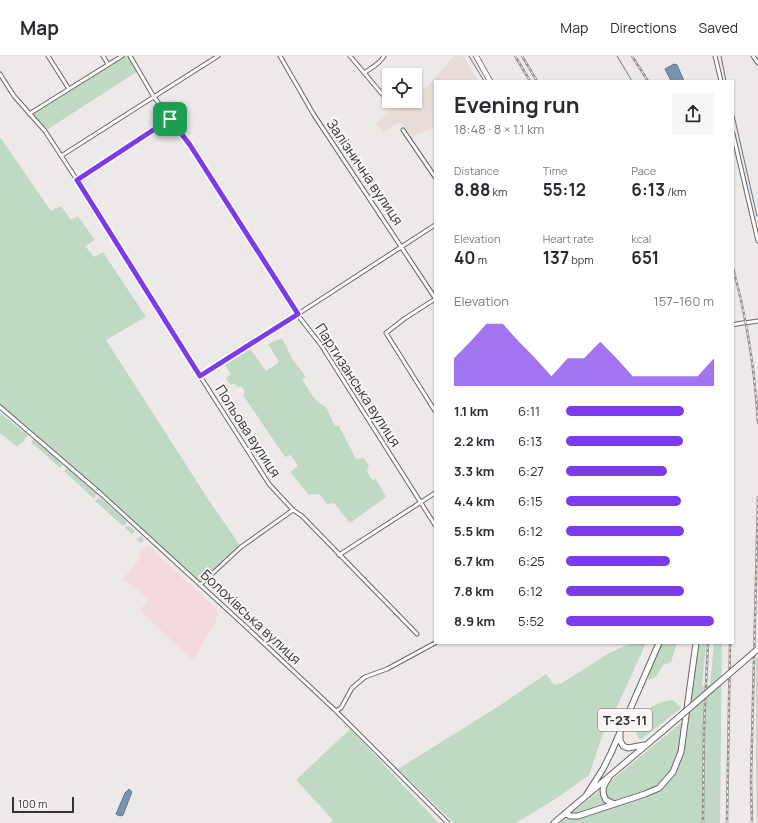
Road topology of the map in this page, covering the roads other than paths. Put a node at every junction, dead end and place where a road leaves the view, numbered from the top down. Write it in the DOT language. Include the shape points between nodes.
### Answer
graph roads {
  1 [pos="48,56"];
  2 [pos="103,56"];
  3 [pos="122,56"];
  4 [pos="130,56"];
  5 [pos="218,56"];
  6 [pos="280,56"];
  7 [pos="350,56"];
  8 [pos="384,56"];
  9 [pos="476,56"];
  10 [pos="715,56"];
  11 [pos="753,56"];
  12 [pos="758,63"];
  13 [pos="108,64"];
  14 [pos="364,73"];
  15 [pos="0,74"];
  16 [pos="489,80"];
  17 [pos="722,80"];
  18 [pos="69,89"];
  19 [pos="382,94"];
  20 [pos="154,97"];
  21 [pos="29,114"];
  22 [pos="170,119"];
  23 [pos="403,130"];
  24 [pos="734,138"];
  25 [pos="61,156"];
  26 [pos="434,176"];
  27 [pos="77,180"];
  28 [pos="434,226"];
  29 [pos="758,241"];
  30 [pos="401,246"];
  31 [pos="434,296"];
  32 [pos="434,299"];
  33 [pos="298,314"];
  34 [pos="758,321"];
  35 [pos="734,325"];
  36 [pos="200,376"];
  37 [pos="0,407"];
  38 [pos="434,409"];
  39 [pos="434,495"];
  40 [pos="420,503"];
  41 [pos="293,510"];
  42 [pos="434,524"];
  43 [pos="339,555"];
  44 [pos="200,585"];
  45 [pos="417,634"];
  46 [pos="434,644"];
  47 [pos="659,644"];
  48 [pos="696,644"];
  49 [pos="758,650"];
  50 [pos="336,711"];
  51 [pos="623,726"];
  52 [pos="647,744"];
  53 [pos="613,773"];
  54 [pos="587,794"];
  55 [pos="615,804"];
  56 [pos="566,813"];
  57 [pos="448,823"];
  58 [pos="554,823"];
  1 -- 18 [label="street"];
  2 -- 13 [label="street"];
  3 -- 13 [label="street"];
  4 -- 20 [label="street, Партизанська вулиця"];
  5 -- 20 [label="street"];
  6 -- 30 [label="street, Залізнична вулиця" via="314,115"];
  7 -- 14 [label="street"];
  8 -- 14 [label="street"];
  9 -- 16 [label="main road"];
  10 -- 17 [label="street"];
  11 -- 12 [label="street"];
  13 -- 18 [label="street"];
  14 -- 19 [label="street"];
  15 -- 21 [label="street, Польова вулиця"];
  18 -- 21 [label="street"];
  20 -- 22 [label="street, Партизанська вулиця"];
  20 -- 25 [label="street"];
  21 -- 25 [label="street, Польова вулиця"];
  22 -- 27 [label="street"];
  22 -- 33 [label="street, Партизанська вулиця" via="190,145"];
  23 -- 26 [label="street"];
  24 -- 29 [label="street"];
  25 -- 27 [label="street, Польова вулиця"];
  27 -- 36 [label="street, Польова вулиця"];
  28 -- 30 [label="street"];
  30 -- 31 [label="street, Залізнична вулиця"];
  30 -- 33 [label="street"];
  32 -- 38 [label="street" via="386,333"];
  33 -- 36 [label="street"];
  33 -- 40 [label="street, Партизанська вулиця" via="321,345"];
  34 -- 35 [label="street"];
  36 -- 41 [label="street, Польова вулиця" via="269,484"];
  37 -- 44 [label="street, Болохівська вулиця" via="100,493"];
  39 -- 40 [label="street"];
  40 -- 42 [label="street, Партизанська вулиця"];
  40 -- 43 [label="street"];
  41 -- 43 [label="street, Польова вулиця" via="302,516"];
  41 -- 44 [label="street" via="241,547"];
  43 -- 45 [label="street, Польова вулиця"];
  44 -- 50 [label="street, Болохівська вулиця"];
  46 -- 50 [label="street" via="387,669 365,677 352,688 341,708"];
  47 -- 51 [label="main road, Т-23-11"];
  48 -- 55 [label="main road" via="687,718 677,765 668,780 659,788"];
  49 -- 52 [label="main road, bridge"];
  50 -- 57 [label="street, Болохівська вулиця"];
  51 -- 52 [label="main road" via="620,740 623,746 628,748"];
  51 -- 54 [label="main road, Т-23-11" via="603,769"];
  52 -- 53 [label="main road"];
  53 -- 54 [label="main road"];
  53 -- 55 [label="main road" via="604,785 603,793 606,800"];
  54 -- 56 [label="main road, Т-23-11"];
  55 -- 56 [label="main road" via="571,817"];
  56 -- 58 [label="main road, Т-23-11"];
}
